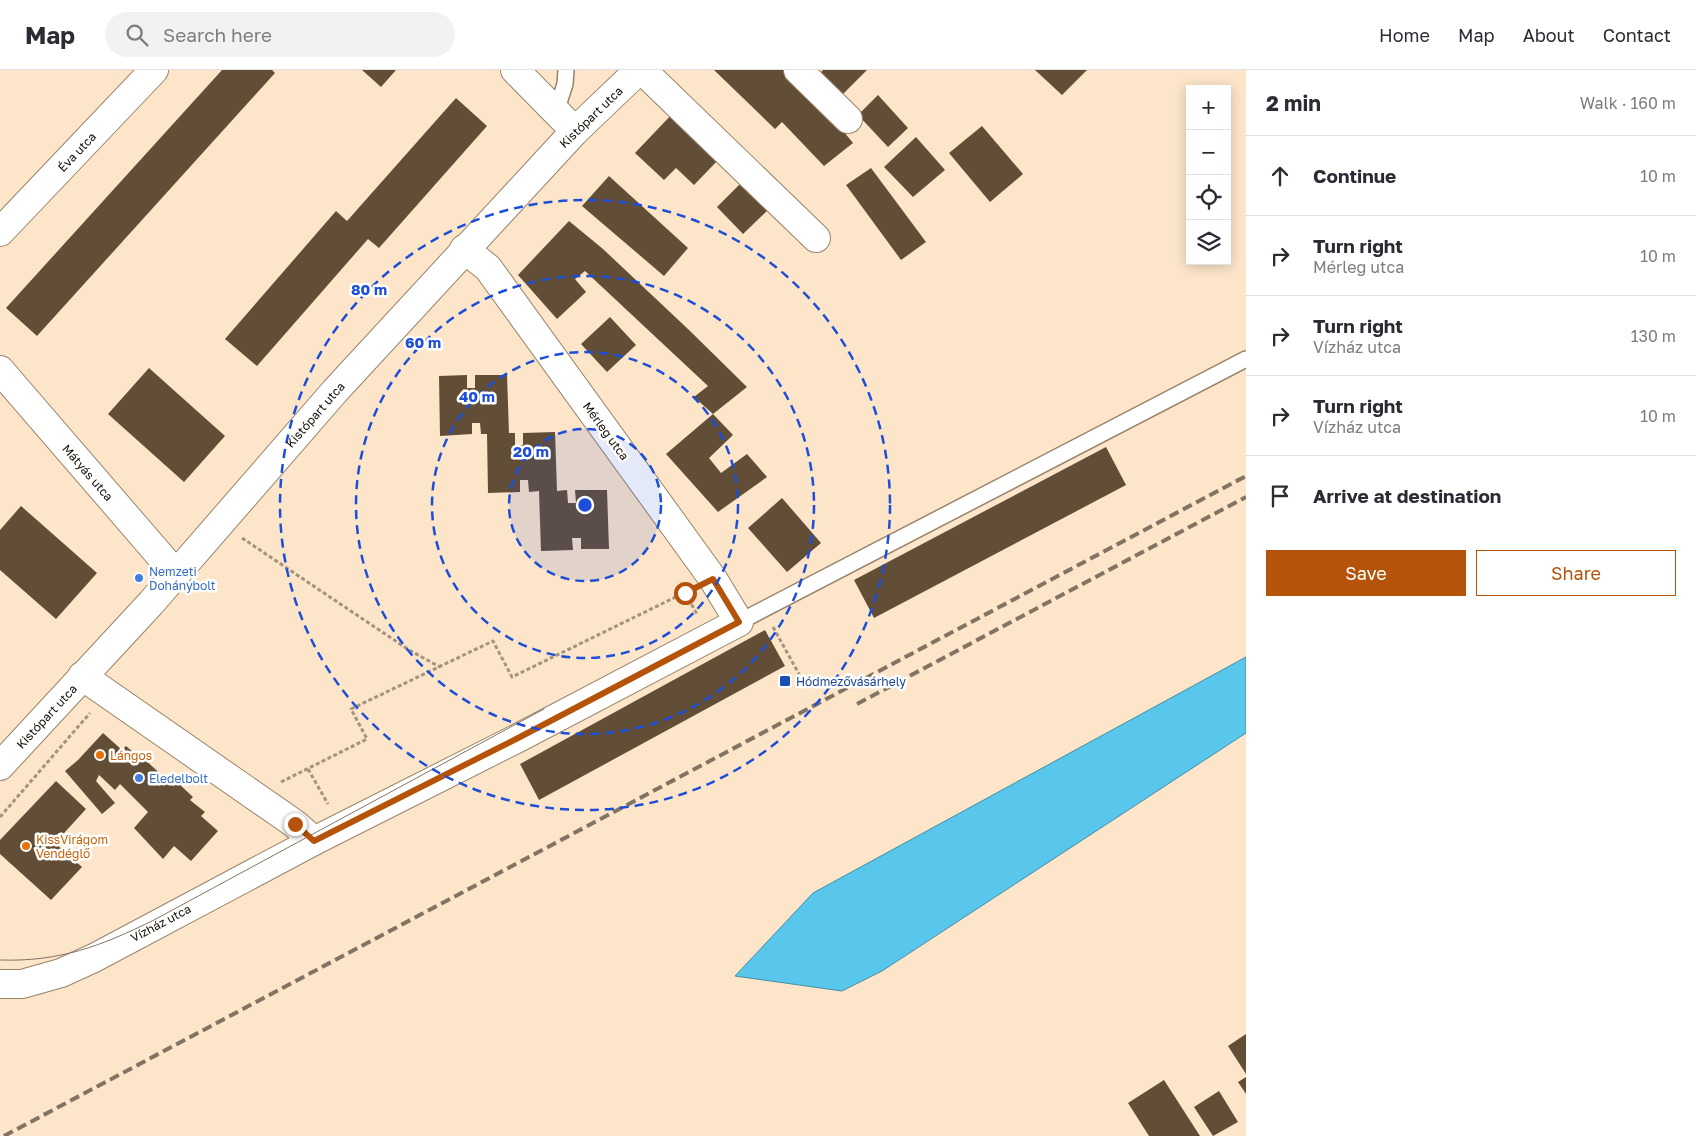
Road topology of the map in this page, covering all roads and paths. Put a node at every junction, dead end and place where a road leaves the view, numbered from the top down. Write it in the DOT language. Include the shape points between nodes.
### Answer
graph roads {
  1 [pos="154,70"];
  2 [pos="514,70"];
  3 [pos="566,70"];
  4 [pos="641,70"];
  5 [pos="798,70"];
  6 [pos="556,112"];
  7 [pos="848,119"];
  8 [pos="575,131"];
  9 [pos="0,232"];
  10 [pos="816,238"];
  11 [pos="464,249"];
  12 [pos="1246,359"];
  13 [pos="0,370"];
  14 [pos="220,524"];
  15 [pos="176,574"];
  16 [pos="713,579"];
  17 [pos="685,593"];
  18 [pos="698,616"];
  19 [pos="739,622"];
  20 [pos="440,667"];
  21 [pos="82,676"];
  22 [pos="107,694"];
  23 [pos="0,766"];
  24 [pos="253,795"];
  25 [pos="0,817"];
  26 [pos="314,841"];
  27 [pos="0,984"];
  1 -- 9 [label="street, Éva utca"];
  2 -- 6 [label="street"];
  3 -- 6 [label="lane" via="566,84"];
  4 -- 8 [label="street, Kistópart utca"];
  4 -- 10 [label="street, Kistópart utca"];
  5 -- 7 [label="street"];
  6 -- 8 [label="street"];
  8 -- 11 [label="street, Kistópart utca"];
  11 -- 14 [label="street, Kistópart utca"];
  11 -- 16 [label="street, Mérleg utca" via="488,268"];
  12 -- 19 [label="lane"];
  13 -- 15 [label="street, Mátyás utca"];
  14 -- 15 [label="street, Kistópart utca"];
  14 -- 20 [label="path" via="409,650"];
  15 -- 21 [label="street, Kistópart utca"];
  16 -- 17 [label="path"];
  16 -- 19 [label="street, Mérleg utca"];
  17 -- 18 [label="path"];
  17 -- 20 [label="path" via="512,678 493,641"];
  19 -- 26 [label="street, Vízház utca"];
  20 -- 24 [label="path" via="351,709 367,739"];
  21 -- 22 [label="street"];
  21 -- 23 [label="street, Kistópart utca"];
  22 -- 24 [label="street"];
  22 -- 25 [label="path"];
  24 -- 26 [label="street"];
  26 -- 27 [label="street, Vízház utca" via="69,970 22,984"];
}
